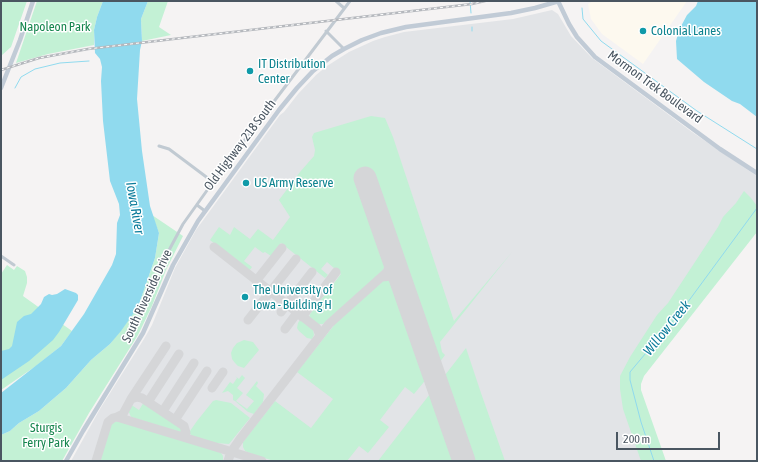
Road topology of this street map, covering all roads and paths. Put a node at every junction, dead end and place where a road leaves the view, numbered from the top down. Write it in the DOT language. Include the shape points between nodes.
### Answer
graph roads {
  1 [pos="33,1"];
  2 [pos="336,1"];
  3 [pos="350,1"];
  4 [pos="558,1"];
  5 [pos="344,8"];
  6 [pos="326,30"];
  7 [pos="344,49"];
  8 [pos="1,88"];
  9 [pos="159,146"];
  10 [pos="757,173"];
  11 [pos="213,182"];
  12 [pos="197,205"];
  13 [pos="205,211"];
  14 [pos="166,254"];
  15 [pos="1,256"];
  16 [pos="14,265"];
  17 [pos="66,461"];
  1 -- 8 [label="main road"];
  2 -- 5 [label="street"];
  3 -- 5 [label="street, South Riverside Drive"];
  4 -- 7 [label="main road, Old Highway 218 South" via="511,13 394,30"];
  4 -- 10 [label="main road, Mormon Trek Boulevard" via="577,37 595,57"];
  5 -- 6 [label="street, South Riverside Drive"];
  6 -- 7 [label="street"];
  6 -- 11 [label="street, South Riverside Drive"];
  7 -- 13 [label="main road, Old Highway 218 South" via="321,65 297,88"];
  9 -- 11 [label="street" via="169,149"];
  11 -- 12 [label="street, South Riverside Drive"];
  12 -- 13 [label="street"];
  12 -- 14 [label="street, South Riverside Drive"];
  13 -- 17 [label="main road, South Riverside Drive" via="173,265 144,333"];
  15 -- 16 [label="street"];
}
